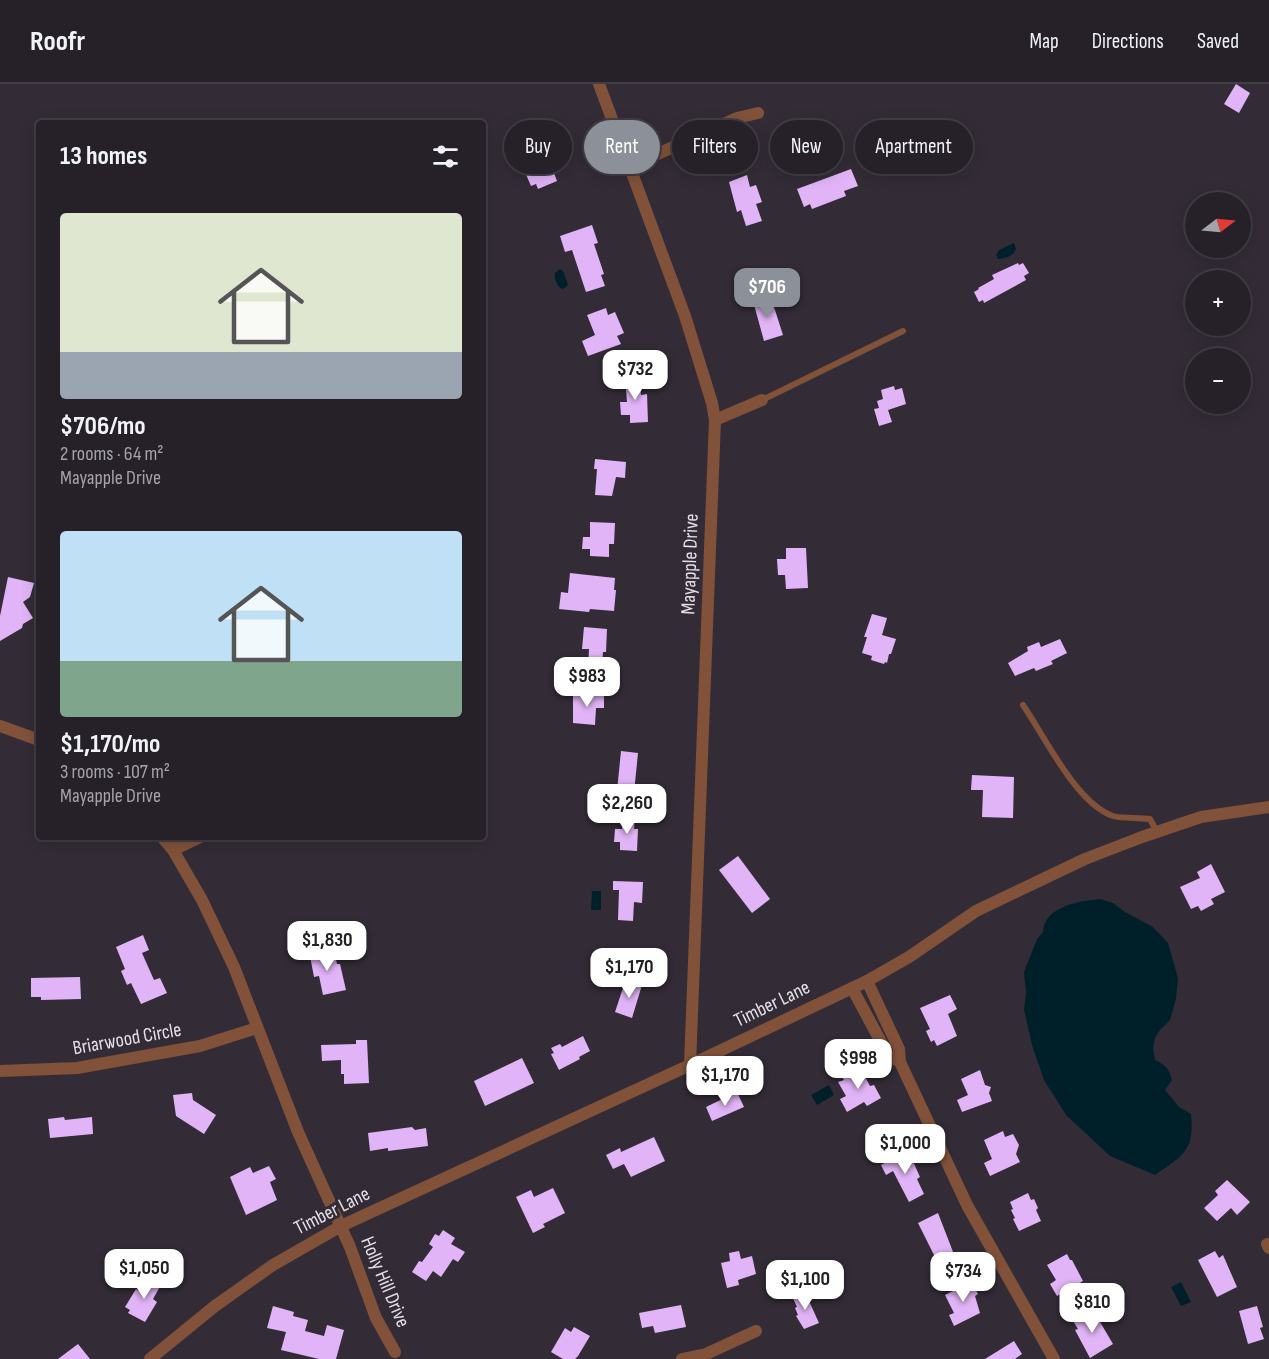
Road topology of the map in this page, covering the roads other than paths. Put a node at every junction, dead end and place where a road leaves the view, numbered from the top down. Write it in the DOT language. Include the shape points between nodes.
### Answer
graph roads {
  1 [pos="599,84"];
  2 [pos="758,113"];
  3 [pos="612,120"];
  4 [pos="660,153"];
  5 [pos="632,174"];
  6 [pos="903,331"];
  7 [pos="762,400"];
  8 [pos="715,420"];
  9 [pos="1023,705"];
  10 [pos="0,726"];
  11 [pos="36,739"];
  12 [pos="1269,807"];
  13 [pos="1157,832"];
  14 [pos="165,840"];
  15 [pos="194,840"];
  16 [pos="173,850"];
  17 [pos="867,981"];
  18 [pos="852,988"];
  19 [pos="257,1028"];
  20 [pos="900,1062"];
  21 [pos="690,1065"];
  22 [pos="0,1071"];
  23 [pos="341,1226"];
  24 [pos="756,1331"];
  25 [pos="395,1352"];
  26 [pos="150,1359"];
  27 [pos="682,1359"];
  28 [pos="1054,1359"];
  1 -- 3 [label="street, Mayapple Drive"];
  2 -- 4 [label="street"];
  5 -- 8 [label="street, Mayapple Drive" via="685,316"];
  6 -- 7 [label="lane"];
  7 -- 8 [label="street"];
  8 -- 21 [label="street, Mayapple Drive"];
  9 -- 13 [label="lane" via="1081,793 1115,817 1150,819"];
  10 -- 11 [label="street"];
  12 -- 13 [label="street, Timber Lane" via="1201,818"];
  13 -- 17 [label="street, Timber Lane" via="1085,859 976,911"];
  14 -- 16 [label="street"];
  15 -- 16 [label="street"];
  16 -- 19 [label="street" via="202,900"];
  17 -- 18 [label="street, Timber Lane"];
  17 -- 20 [label="street" via="899,1049"];
  18 -- 20 [label="street" via="888,1055"];
  18 -- 21 [label="street, Timber Lane"];
  19 -- 22 [label="street, Briarwood Circle" via="200,1046 77,1068"];
  19 -- 23 [label="street"];
  20 -- 28 [label="street" via="967,1205"];
  21 -- 23 [label="street, Timber Lane"];
  23 -- 25 [label="street, Holly Hill Drive" via="376,1318"];
  23 -- 26 [label="street, Timber Lane" via="273,1265"];
  24 -- 27 [label="street" via="706,1354"];
}
